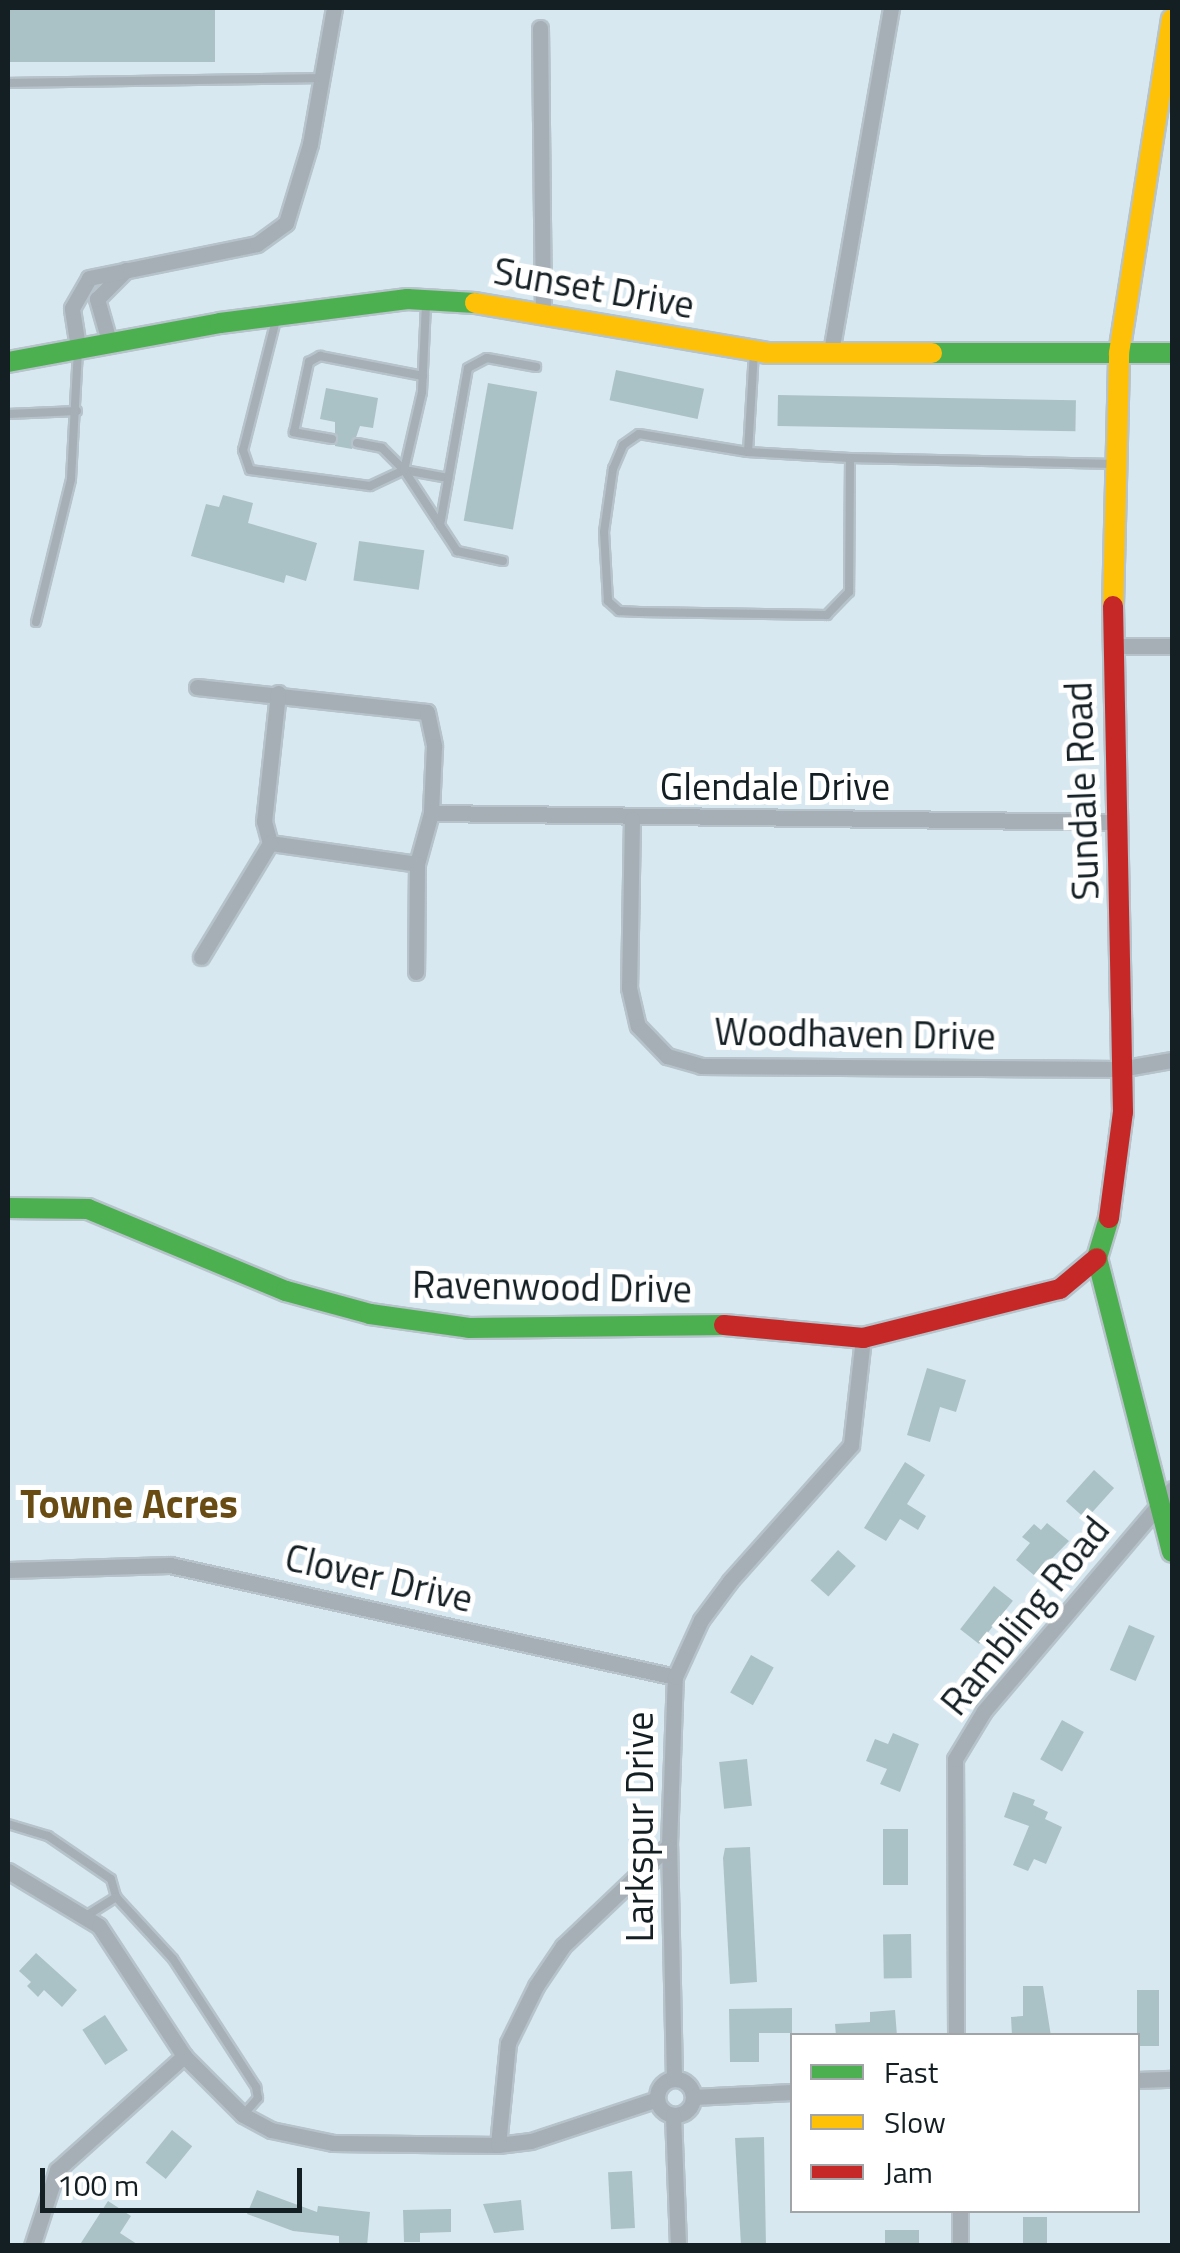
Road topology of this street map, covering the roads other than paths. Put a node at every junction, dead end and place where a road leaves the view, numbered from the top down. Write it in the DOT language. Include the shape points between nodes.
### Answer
graph roads {
  1 [pos="334,8"];
  2 [pos="891,8"];
  3 [pos="1172,20"];
  4 [pos="540,28"];
  5 [pos="321,78"];
  6 [pos="8,83"];
  7 [pos="126,270"];
  8 [pos="426,300"];
  9 [pos="542,313"];
  10 [pos="277,316"];
  11 [pos="109,341"];
  12 [pos="78,347"];
  13 [pos="754,352"];
  14 [pos="831,352"];
  15 [pos="1118,352"];
  16 [pos="1172,353"];
  17 [pos="8,362"];
  18 [pos="536,367"];
  19 [pos="423,376"];
  20 [pos="77,411"];
  21 [pos="8,414"];
  22 [pos="332,438"];
  23 [pos="357,443"];
  24 [pos="748,452"];
  25 [pos="850,458"];
  26 [pos="1116,464"];
  27 [pos="404,470"];
  28 [pos="448,478"];
  29 [pos="440,525"];
  30 [pos="503,560"];
  31 [pos="36,622"];
  32 [pos="1112,646"];
  33 [pos="1172,646"];
  34 [pos="197,687"];
  35 [pos="278,693"];
  36 [pos="431,813"];
  37 [pos="632,818"];
  38 [pos="1118,822"];
  39 [pos="270,843"];
  40 [pos="417,864"];
  41 [pos="201,957"];
  42 [pos="416,972"];
  43 [pos="1172,1060"];
  44 [pos="1120,1070"];
  45 [pos="8,1208"];
  46 [pos="1097,1258"];
  47 [pos="863,1338"];
  48 [pos="1166,1497"];
  49 [pos="1172,1552"];
  50 [pos="8,1570"];
  51 [pos="675,1677"];
  52 [pos="8,1824"];
  53 [pos="668,1845"];
  54 [pos="8,1871"];
  55 [pos="116,1897"];
  56 [pos="85,1916"];
  57 [pos="956,2033"];
  58 [pos="184,2056"];
  59 [pos="674,2078"];
  60 [pos="1172,2079"];
  61 [pos="1140,2080"];
  62 [pos="790,2092"];
  63 [pos="693,2097"];
  64 [pos="657,2100"];
  65 [pos="243,2115"];
  66 [pos="673,2115"];
  67 [pos="498,2145"];
  68 [pos="960,2213"];
  69 [pos="32,2246"];
  70 [pos="678,2246"];
  71 [pos="960,2246"];
  1 -- 5 [label="street"];
  2 -- 14 [label="street"];
  3 -- 15 [label="street, Sundale Road"];
  4 -- 9 [label="street"];
  5 -- 6 [label="lane"];
  5 -- 7 [label="street" via="292,209 275,236"];
  7 -- 11 [label="street" via="97,300"];
  7 -- 12 [label="street" via="107,270 78,288 72,308"];
  8 -- 9 [label="street, Sunset Drive"];
  8 -- 10 [label="street, Sunset Drive"];
  8 -- 19 [label="lane"];
  9 -- 13 [label="street, Sunset Drive"];
  10 -- 11 [label="street, Sunset Drive"];
  10 -- 27 [label="lane" via="243,450 250,470 370,486"];
  11 -- 12 [label="street, Sunset Drive"];
  12 -- 17 [label="street, Sunset Drive"];
  12 -- 20 [label="lane"];
  13 -- 14 [label="street, Sunset Drive"];
  13 -- 24 [label="lane"];
  14 -- 15 [label="street, Sunset Drive"];
  15 -- 16 [label="street, Sunset Drive"];
  15 -- 26 [label="street, Sundale Road"];
  18 -- 28 [label="lane" via="487,358 468,368"];
  19 -- 22 [label="lane" via="320,356 310,362 294,432"];
  19 -- 27 [label="lane"];
  20 -- 21 [label="lane"];
  20 -- 31 [label="lane" via="70,479"];
  23 -- 27 [label="lane" via="382,448"];
  24 -- 25 [label="lane"];
  24 -- 25 [label="lane" via="639,434 623,445 604,532 604,584 620,611 827,615 841,607 849,592"];
  25 -- 26 [label="lane"];
  26 -- 32 [label="street, Sundale Road"];
  27 -- 28 [label="lane"];
  27 -- 29 [label="lane"];
  28 -- 29 [label="lane"];
  29 -- 30 [label="lane" via="458,551"];
  32 -- 33 [label="street"];
  32 -- 38 [label="street, Sundale Road"];
  34 -- 35 [label="street"];
  35 -- 36 [label="street" via="427,712 435,728"];
  35 -- 39 [label="street" via="264,821"];
  36 -- 37 [label="street, Glendale Drive"];
  36 -- 40 [label="street"];
  37 -- 38 [label="street, Glendale Drive"];
  37 -- 44 [label="street, Woodhaven Drive" via="629,988 638,1026 667,1056 701,1066"];
  38 -- 44 [label="street, Sundale Road"];
  39 -- 40 [label="street"];
  39 -- 41 [label="street"];
  40 -- 42 [label="street"];
  43 -- 44 [label="street, Woodhaven Drive"];
  44 -- 46 [label="street, Sundale Road" via="1116,1194"];
  45 -- 47 [label="street, Ravenwood Drive" via="88,1209 286,1292 438,1326 764,1324"];
  46 -- 47 [label="street, Ravenwood Drive" via="1060,1289"];
  46 -- 48 [label="street"];
  47 -- 51 [label="street, Larkspur Drive" via="851,1445 701,1620"];
  48 -- 49 [label="street"];
  48 -- 57 [label="street, Rambling Road" via="984,1712 954,1759"];
  50 -- 51 [label="street, Clover Drive" via="170,1565"];
  51 -- 53 [label="street, Larkspur Drive"];
  52 -- 55 [label="lane" via="48,1836 111,1879"];
  53 -- 59 [label="street, Larkspur Drive"];
  53 -- 67 [label="street" via="562,1946 536,1986 508,2043"];
  54 -- 56 [label="street"];
  55 -- 56 [label="lane"];
  55 -- 65 [label="lane" via="173,1958 256,2088 258,2098"];
  56 -- 58 [label="street" via="123,1956"];
  58 -- 65 [label="street"];
  58 -- 69 [label="street" via="57,2170"];
  59 -- 63 [label="street" via="690,2086"];
  59 -- 64 [label="street" via="659,2088"];
  60 -- 61 [label="street"];
  62 -- 63 [label="street"];
  63 -- 66 [label="street" via="685,2112"];
  64 -- 66 [label="street"];
  64 -- 67 [label="street"];
  65 -- 67 [label="street" via="270,2130 333,2143"];
  66 -- 70 [label="street"];
  68 -- 71 [label="street"];
}
